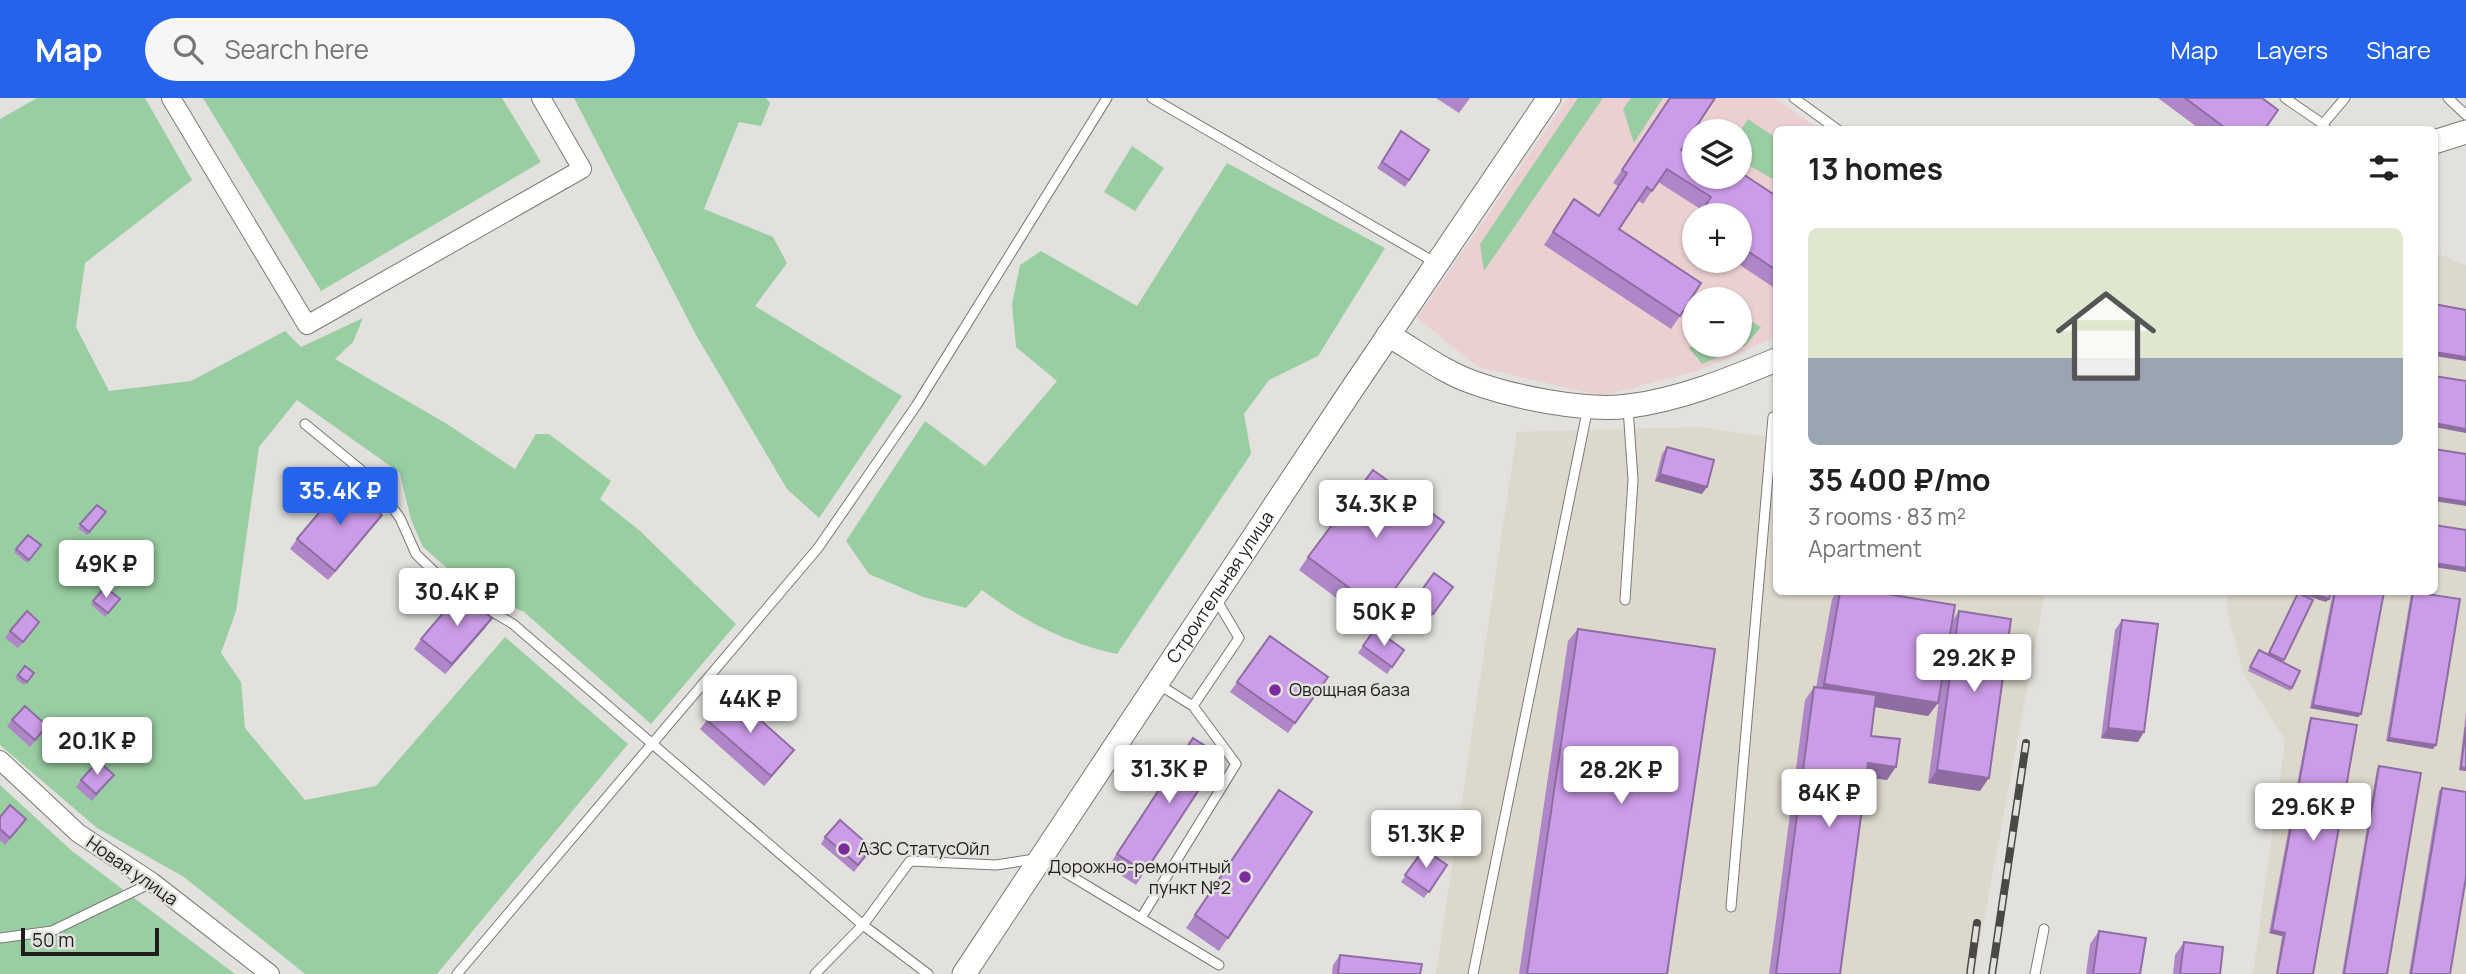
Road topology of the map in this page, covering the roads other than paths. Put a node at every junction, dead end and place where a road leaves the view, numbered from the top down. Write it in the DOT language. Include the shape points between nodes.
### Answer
graph roads {
  1 [pos="171,98"];
  2 [pos="541,98"];
  3 [pos="1107,98"];
  4 [pos="1152,98"];
  5 [pos="1549,98"];
  6 [pos="1794,98"];
  7 [pos="2285,98"];
  8 [pos="2344,98"];
  9 [pos="2448,98"];
  10 [pos="2466,115"];
  11 [pos="1833,126"];
  12 [pos="2324,126"];
  13 [pos="2326,126"];
  14 [pos="2466,132"];
  15 [pos="2438,141"];
  16 [pos="1438,264"];
  17 [pos="1388,335"];
  18 [pos="1773,361"];
  19 [pos="1589,405"];
  20 [pos="1628,407"];
  21 [pos="1773,417"];
  22 [pos="305,424"];
  23 [pos="1215,598"];
  24 [pos="1625,600"];
  25 [pos="1156,682"];
  26 [pos="1193,706"];
  27 [pos="653,743"];
  28 [pos="0,760"];
  29 [pos="1041,858"];
  30 [pos="152,882"];
  31 [pos="1731,907"];
  32 [pos="1141,918"];
  33 [pos="863,925"];
  34 [pos="2044,929"];
  35 [pos="0,938"];
  36 [pos="1219,965"];
  37 [pos="270,974"];
  38 [pos="457,974"];
  39 [pos="815,974"];
  40 [pos="928,974"];
  41 [pos="964,974"];
  42 [pos="1473,974"];
  43 [pos="2035,974"];
  1 -- 2 [label="street" via="307,325 582,169"];
  3 -- 27 [label="lane" via="916,406 818,548"];
  4 -- 16 [label="lane"];
  5 -- 16 [label="street, Строительная улица"];
  6 -- 11 [label="lane"];
  7 -- 12 [label="lane"];
  8 -- 13 [label="lane"];
  9 -- 10 [label="lane"];
  14 -- 15 [label="street"];
  16 -- 17 [label="street, Строительная улица"];
  17 -- 19 [label="street" via="1470,382 1534,398"];
  17 -- 23 [label="street, Строительная улица"];
  18 -- 20 [label="street" via="1677,396"];
  19 -- 20 [label="street"];
  19 -- 42 [label="lane"];
  20 -- 24 [label="lane" via="1633,480"];
  21 -- 31 [label="lane"];
  22 -- 27 [label="lane" via="372,479 400,519 416,554 449,586 513,624"];
  23 -- 25 [label="street, Строительная улица"];
  23 -- 26 [label="lane" via="1239,638"];
  25 -- 26 [label="lane"];
  25 -- 29 [label="street, Строительная улица"];
  26 -- 32 [label="lane" via="1236,764"];
  27 -- 33 [label="lane"];
  27 -- 38 [label="lane"];
  28 -- 30 [label="street, Новая улица" via="78,834"];
  29 -- 32 [label="lane"];
  29 -- 33 [label="lane" via="996,865 910,861"];
  29 -- 41 [label="street, Строительная улица"];
  30 -- 35 [label="lane" via="51,931"];
  30 -- 37 [label="street, Новая улица"];
  32 -- 36 [label="lane"];
  33 -- 39 [label="lane"];
  33 -- 40 [label="lane"];
  34 -- 43 [label="lane"];
}
